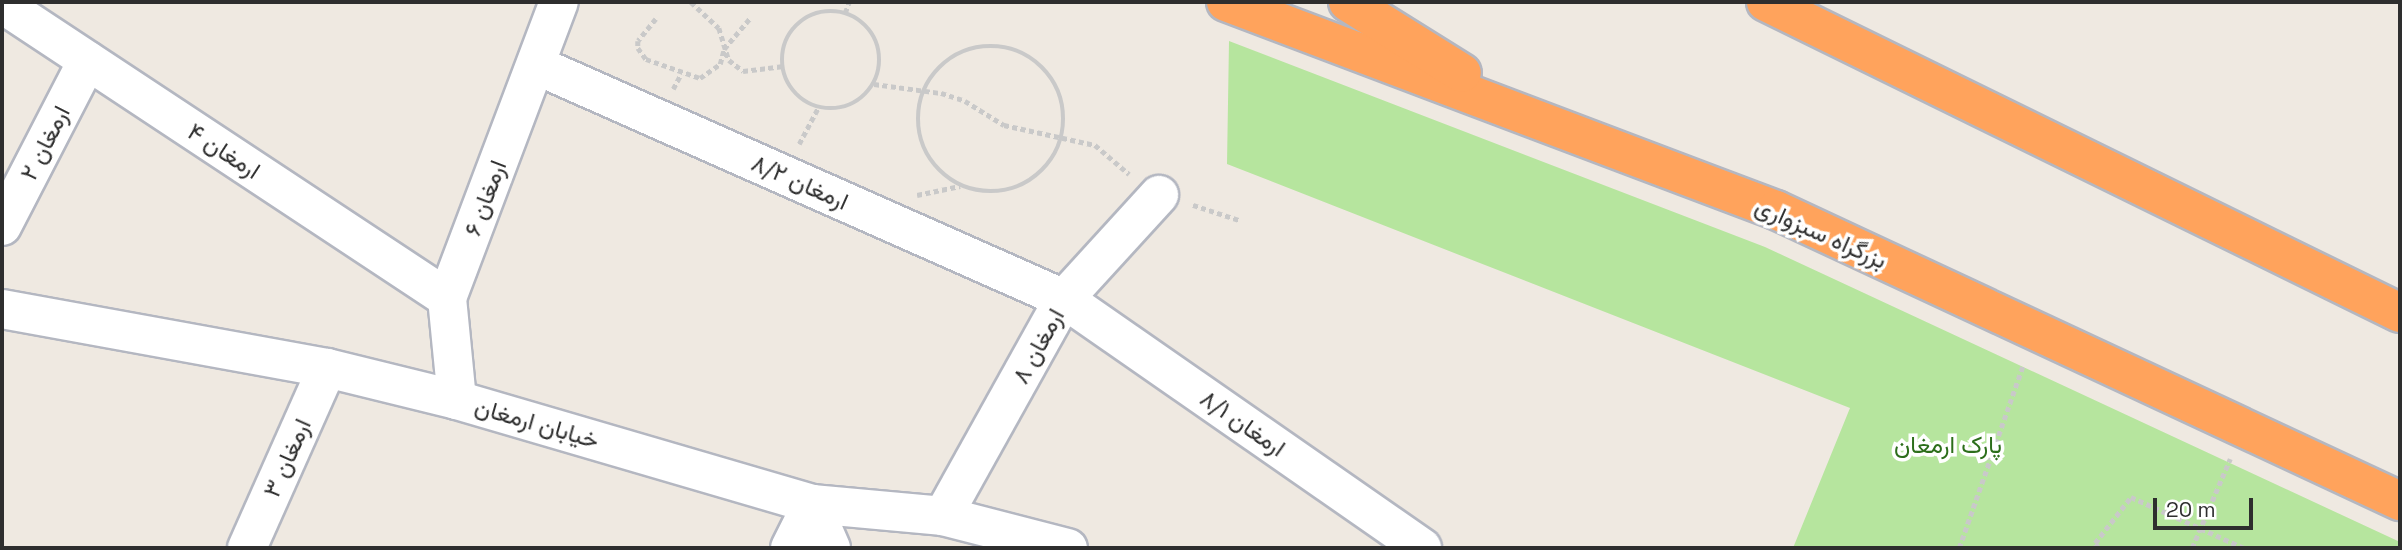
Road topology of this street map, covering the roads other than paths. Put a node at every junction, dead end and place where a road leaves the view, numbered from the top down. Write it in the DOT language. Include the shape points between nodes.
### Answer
graph roads {
  1 [pos="559,2"];
  2 [pos="1226,2"];
  3 [pos="1348,2"];
  4 [pos="1766,2"];
  5 [pos="2,4"];
  6 [pos="87,61"];
  7 [pos="536,65"];
  8 [pos="1542,122"];
  9 [pos="1159,195"];
  10 [pos="2,226"];
  11 [pos="447,298"];
  12 [pos="1064,299"];
  13 [pos="2,309"];
  14 [pos="2400,313"];
  15 [pos="327,368"];
  16 [pos="457,400"];
  17 [pos="2400,501"];
  18 [pos="812,504"];
  19 [pos="943,516"];
  20 [pos="247,548"];
  21 [pos="790,548"];
  22 [pos="831,548"];
  23 [pos="1068,548"];
  24 [pos="1422,548"];
  1 -- 7 [label="street, ارمغان ۶"];
  2 -- 8 [label="highway, بزرگراه سبزواری"];
  3 -- 8 [label="highway"];
  4 -- 14 [label="highway"];
  5 -- 6 [label="street, ارمغان ۴"];
  6 -- 10 [label="street, ارمغان ۲"];
  6 -- 11 [label="street, ارمغان ۴"];
  7 -- 11 [label="street, ارمغان ۶"];
  7 -- 12 [label="street, ارمغان ۸/۲"];
  8 -- 17 [label="highway, بزرگراه سبزواری" via="1776,210"];
  9 -- 12 [label="street, ارمغان ۸"];
  11 -- 16 [label="street, ارمغان ۶"];
  12 -- 19 [label="street, ارمغان ۸"];
  12 -- 24 [label="street, ارمغان ۸/۱"];
  13 -- 15 [label="street, خیابان ارمغان"];
  15 -- 16 [label="street, خیابان ارمغان"];
  15 -- 20 [label="street, ارمغان ۳"];
  16 -- 18 [label="street, خیابان ارمغان"];
  18 -- 19 [label="street, خیابان ارمغان"];
  18 -- 21 [label="street"];
  18 -- 22 [label="street"];
  19 -- 23 [label="street, خیابان ارمغان"];
}
